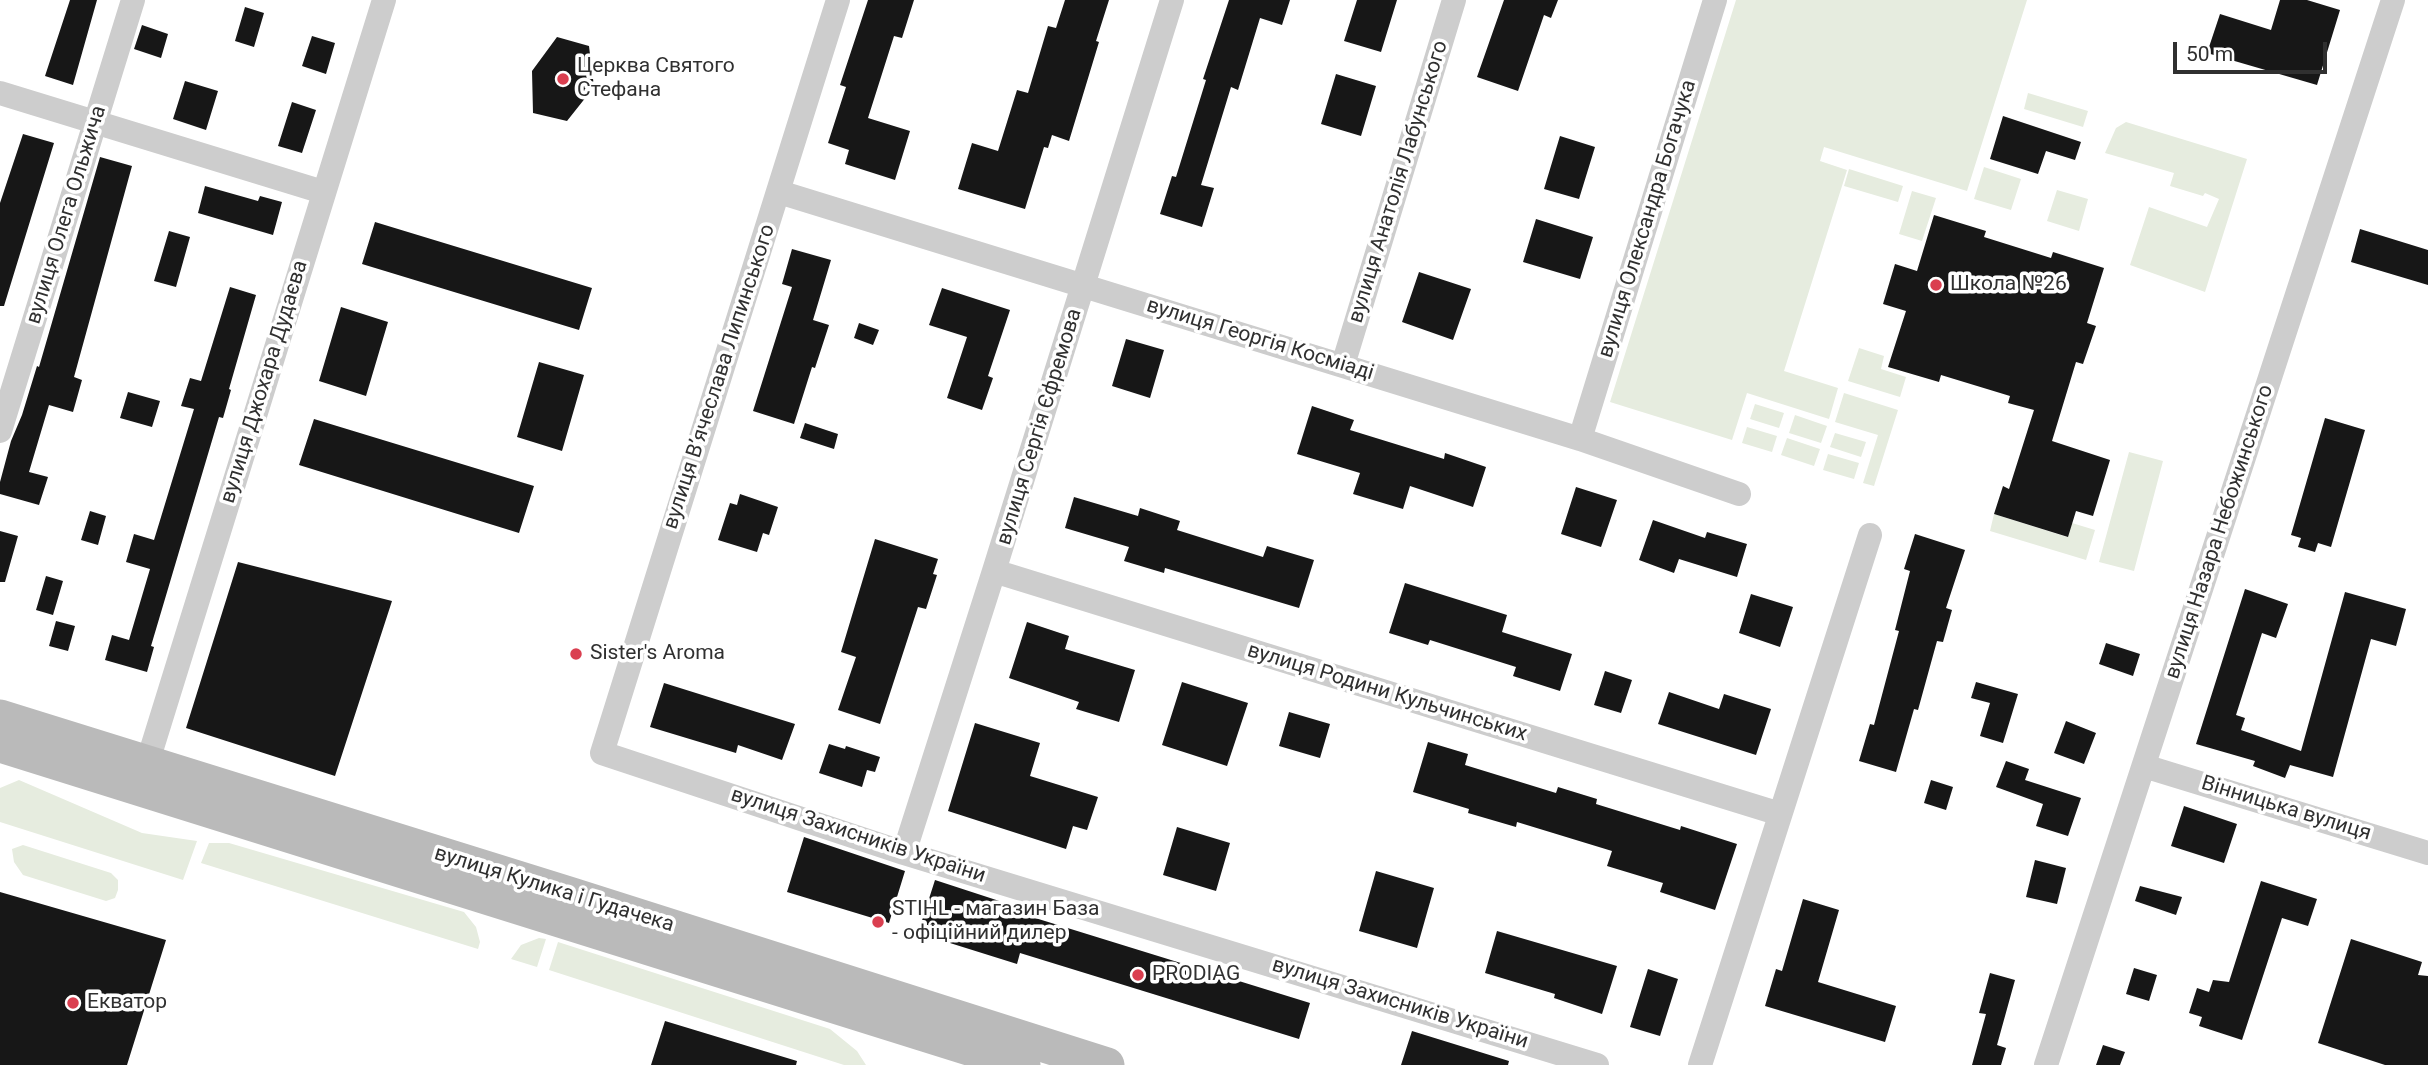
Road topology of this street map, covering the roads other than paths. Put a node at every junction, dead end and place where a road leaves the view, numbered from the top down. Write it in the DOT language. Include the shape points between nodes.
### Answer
graph roads {
  1 [pos="133,0"];
  2 [pos="384,0"];
  3 [pos="838,0"];
  4 [pos="1172,0"];
  5 [pos="1454,0"];
  6 [pos="1715,0"];
  7 [pos="2393,0"];
  8 [pos="0,93"];
  9 [pos="97,121"];
  10 [pos="323,192"];
  11 [pos="779,192"];
  12 [pos="1084,287"];
  13 [pos="1343,365"];
  14 [pos="0,430"];
  15 [pos="1580,439"];
  16 [pos="1739,494"];
  17 [pos="1870,535"];
  18 [pos="995,571"];
  19 [pos="0,717"];
  20 [pos="0,745"];
  21 [pos="602,753"];
  22 [pos="147,764"];
  23 [pos="2144,765"];
  24 [pos="1780,814"];
  25 [pos="904,853"];
  26 [pos="2428,853"];
  27 [pos="1023,1065"];
  28 [pos="1107,1065"];
  29 [pos="1597,1065"];
  30 [pos="1700,1065"];
  31 [pos="2046,1065"];
  1 -- 9 [label="street, вулиця Олега Ольжича"];
  2 -- 10 [label="street, вулиця Джохара Дудаєва"];
  3 -- 11 [label="street, вулиця Вʼячеслава Липинського"];
  4 -- 12 [label="street, вулиця Сергія Єфремова"];
  5 -- 13 [label="street, вулиця Анатолія Лабунського"];
  6 -- 15 [label="street, вулиця Олександра Богачука"];
  7 -- 23 [label="street, вулиця Назара Небожинського"];
  8 -- 9 [label="street"];
  9 -- 10 [label="street"];
  9 -- 14 [label="street, вулиця Олега Ольжича"];
  10 -- 22 [label="street, вулиця Джохара Дудаєва"];
  11 -- 12 [label="street, вулиця Георгія Косміаді"];
  11 -- 21 [label="street, вулиця Вʼячеслава Липинського"];
  12 -- 13 [label="street, вулиця Георгія Косміаді"];
  12 -- 18 [label="street, вулиця Сергія Єфремова"];
  13 -- 15 [label="street, вулиця Георгія Косміаді"];
  15 -- 16 [label="street, вулиця Георгія Косміаді"];
  17 -- 24 [label="street"];
  18 -- 24 [label="street, вулиця Родини Кульчинських"];
  18 -- 25 [label="street, вулиця Сергія Єфремова"];
  19 -- 22 [label="main road, вулиця Кулика і Гудачека"];
  20 -- 27 [label="main road, вулиця Кулика і Гудачека"];
  21 -- 25 [label="street, вулиця Захисників України"];
  22 -- 28 [label="main road, вулиця Кулика і Гудачека"];
  23 -- 26 [label="street, Вінницька вулиця"];
  23 -- 31 [label="street, вулиця Назара Небожинського"];
  24 -- 30 [label="street"];
  25 -- 29 [label="street, вулиця Захисників України"];
}
